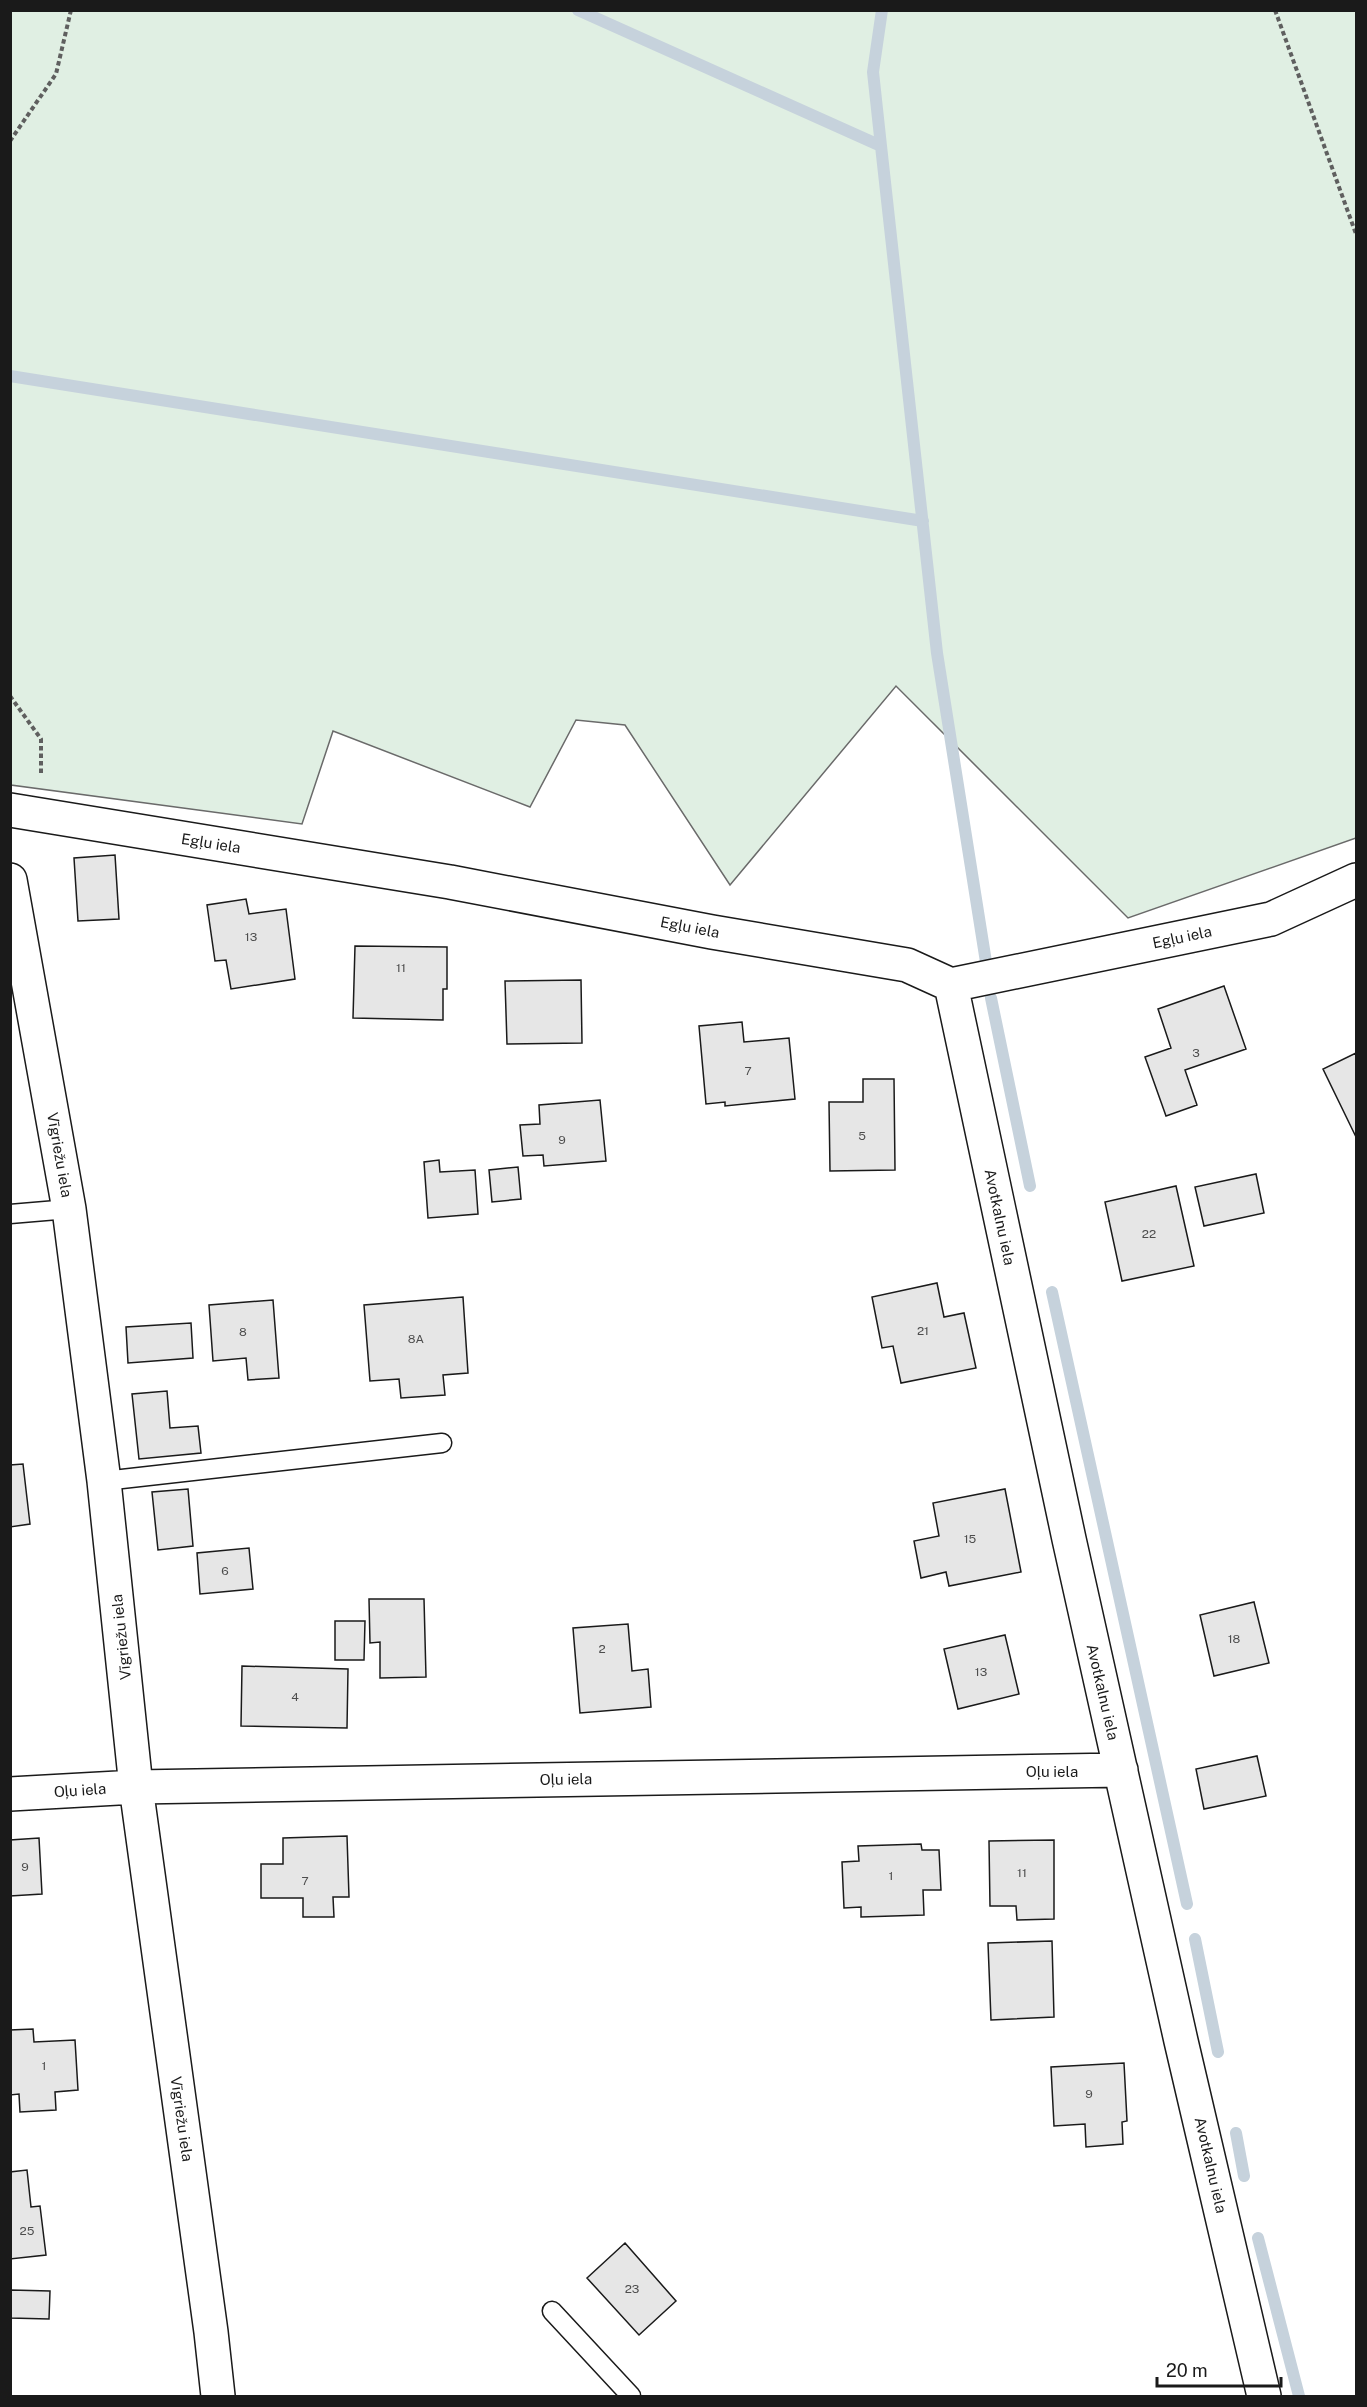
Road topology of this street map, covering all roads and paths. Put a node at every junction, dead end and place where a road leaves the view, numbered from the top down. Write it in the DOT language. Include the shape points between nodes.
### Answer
graph roads {
  1 [pos="71,10"];
  2 [pos="1275,10"];
  3 [pos="10,141"];
  4 [pos="1356,234"];
  5 [pos="10,696"];
  6 [pos="26,813"];
  7 [pos="10,880"];
  8 [pos="1356,880"];
  9 [pos="951,985"];
  10 [pos="69,1209"];
  11 [pos="10,1214"];
  12 [pos="442,1443"];
  13 [pos="104,1481"];
  14 [pos="1121,1770"];
  15 [pos="136,1786"];
  16 [pos="10,1794"];
  17 [pos="552,2312"];
  18 [pos="218,2397"];
  19 [pos="631,2397"];
  20 [pos="1264,2397"];
  1 -- 3 [label="path" via="56,74"];
  2 -- 4 [label="path"];
  5 -- 6 [label="path" via="41,739"];
  6 -- 9 [label="street, Egļu iela" via="450,882 907,965"];
  7 -- 10 [label="street, Vīgriežu iela"];
  8 -- 9 [label="street, Egļu iela" via="1271,919"];
  9 -- 14 [label="street, Avotkalnu iela"];
  10 -- 11 [label="lane"];
  10 -- 13 [label="street, Vīgriežu iela"];
  12 -- 13 [label="lane"];
  13 -- 15 [label="street, Vīgriežu iela"];
  14 -- 15 [label="street, Oļu iela"];
  14 -- 20 [label="street, Avotkalnu iela"];
  15 -- 16 [label="street, Oļu iela"];
  15 -- 18 [label="street, Vīgriežu iela"];
  17 -- 19 [label="lane"];
}
